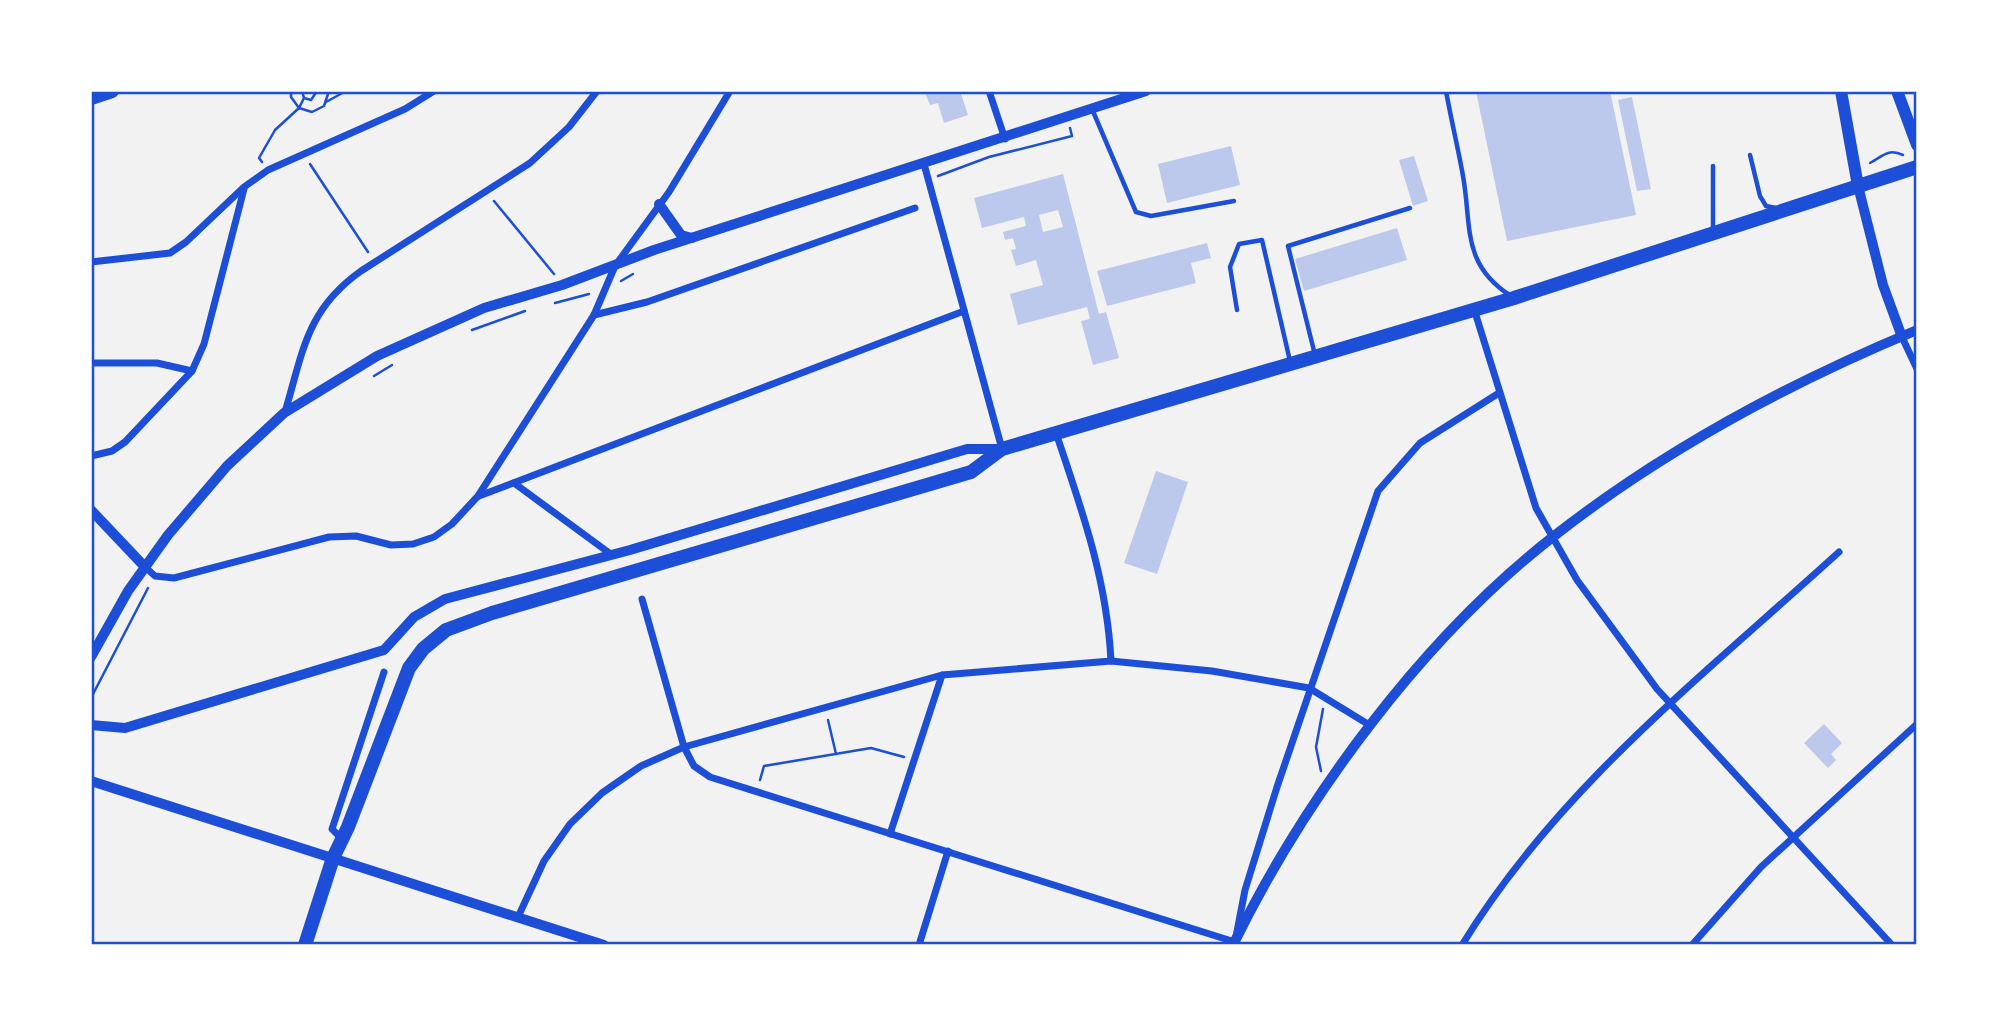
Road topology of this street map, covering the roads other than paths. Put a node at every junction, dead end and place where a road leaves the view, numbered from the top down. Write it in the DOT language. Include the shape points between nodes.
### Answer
graph roads {
  1 [pos="113,91"];
  2 [pos="434,91"];
  3 [pos="597,91"];
  4 [pos="731,91"];
  5 [pos="989,91"];
  6 [pos="1146,91"];
  7 [pos="1446,91"];
  8 [pos="1841,91"];
  9 [pos="1897,91"];
  10 [pos="91,98"];
  11 [pos="1092,108"];
  12 [pos="1913,118"];
  13 [pos="1004,139"];
  14 [pos="1917,145"];
  15 [pos="1750,155"];
  16 [pos="924,164"];
  17 [pos="1713,166"];
  18 [pos="1917,167"];
  19 [pos="1858,186"];
  20 [pos="244,187"];
  21 [pos="1234,201"];
  22 [pos="659,204"];
  23 [pos="915,208"];
  24 [pos="1410,208"];
  25 [pos="1784,210"];
  26 [pos="1713,233"];
  27 [pos="692,238"];
  28 [pos="91,262"];
  29 [pos="615,266"];
  30 [pos="1514,298"];
  31 [pos="1474,309"];
  32 [pos="1237,310"];
  33 [pos="964,311"];
  34 [pos="594,315"];
  35 [pos="1917,330"];
  36 [pos="1902,337"];
  37 [pos="1316,357"];
  38 [pos="91,362"];
  39 [pos="1291,364"];
  40 [pos="1917,369"];
  41 [pos="192,371"];
  42 [pos="1499,393"];
  43 [pos="284,413"];
  44 [pos="1056,433"];
  45 [pos="1002,449"];
  46 [pos="91,456"];
  47 [pos="514,483"];
  48 [pos="478,496"];
  49 [pos="91,510"];
  50 [pos="1552,538"];
  51 [pos="1839,552"];
  52 [pos="612,555"];
  53 [pos="145,567"];
  54 [pos="642,598"];
  55 [pos="93,649"];
  56 [pos="1111,661"];
  57 [pos="384,672"];
  58 [pos="942,674"];
  59 [pos="1309,688"];
  60 [pos="1671,705"];
  61 [pos="91,724"];
  62 [pos="1917,724"];
  63 [pos="1371,726"];
  64 [pos="684,747"];
  65 [pos="91,781"];
  66 [pos="890,834"];
  67 [pos="1794,836"];
  68 [pos="343,840"];
  69 [pos="948,851"];
  70 [pos="333,858"];
  71 [pos="518,917"];
  72 [pos="1234,943"];
  73 [pos="305,945"];
  74 [pos="604,945"];
  75 [pos="919,945"];
  76 [pos="1462,945"];
  77 [pos="1692,945"];
  78 [pos="1892,945"];
  1 -- 10 [label="main road"];
  2 -- 20 [label="street" via="375,123 302,152"];
  3 -- 43 [label="street" via="550,145 487,193 337,290 303,345"];
  4 -- 22 [label="street"];
  5 -- 13 [label="street"];
  6 -- 11 [label="street"];
  7 -- 30 [label="lane" via="1472,248 1487,275"];
  8 -- 19 [label="main road"];
  9 -- 12 [label="main road"];
  11 -- 13 [label="street"];
  11 -- 21 [label="lane" via="1136,212 1151,216"];
  12 -- 14 [label="main road"];
  13 -- 16 [label="street"];
  15 -- 25 [label="lane" via="1760,197 1766,206"];
  16 -- 27 [label="street"];
  16 -- 33 [label="street"];
  17 -- 26 [label="lane"];
  18 -- 19 [label="main road"];
  19 -- 25 [label="main road"];
  19 -- 36 [label="street" via="1883,285"];
  20 -- 28 [label="street" via="170,253"];
  20 -- 41 [label="street" via="214,316"];
  22 -- 27 [label="street" via="681,234"];
  22 -- 29 [label="street"];
  23 -- 34 [label="street" via="647,302"];
  24 -- 37 [label="lane" via="1288,246"];
  25 -- 26 [label="main road"];
  26 -- 30 [label="main road"];
  27 -- 29 [label="street"];
  29 -- 34 [label="street"];
  29 -- 43 [label="street" via="484,308 410,339 345,373"];
  30 -- 31 [label="main road"];
  31 -- 37 [label="main road"];
  31 -- 42 [label="street"];
  32 -- 39 [label="lane" via="1230,267 1239,244 1262,240"];
  33 -- 45 [label="street"];
  33 -- 47 [label="street"];
  34 -- 48 [label="street"];
  35 -- 36 [label="street"];
  36 -- 40 [label="street"];
  36 -- 50 [label="street" via="1832,367 1729,421 1639,476"];
  37 -- 39 [label="main road"];
  38 -- 41 [label="street" via="157,363"];
  39 -- 44 [label="main road"];
  41 -- 46 [label="street" via="125,442"];
  42 -- 50 [label="street" via="1536,508"];
  42 -- 59 [label="street" via="1420,443 1378,491"];
  43 -- 53 [label="street" via="201,494"];
  44 -- 45 [label="main road"];
  44 -- 56 [label="street" via="1097,561 1109,614"];
  45 -- 52 [label="street" via="967,449"];
  45 -- 68 [label="main road" via="971,471 460,624 434,638 409,668"];
  47 -- 48 [label="street"];
  47 -- 52 [label="street"];
  48 -- 53 [label="street" via="444,531 413,544 329,537 174,578 155,576"];
  49 -- 53 [label="street"];
  50 -- 60 [label="street" via="1604,621"];
  50 -- 63 [label="street" via="1458,626"];
  51 -- 60 [label="street"];
  52 -- 61 [label="street" via="435,603 414,617 384,650 125,728"];
  53 -- 55 [label="street"];
  54 -- 64 [label="street"];
  56 -- 58 [label="street"];
  56 -- 59 [label="street" via="1212,671"];
  57 -- 68 [label="street" via="332,829"];
  58 -- 64 [label="street"];
  58 -- 66 [label="street"];
  59 -- 63 [label="street"];
  59 -- 72 [label="street" via="1245,890"];
  60 -- 67 [label="street"];
  60 -- 76 [label="street" via="1562,811"];
  62 -- 67 [label="street"];
  63 -- 72 [label="street" via="1330,781"];
  64 -- 66 [label="street" via="701,772"];
  64 -- 71 [label="street" via="631,772 585,808 544,861"];
  65 -- 70 [label="street"];
  66 -- 69 [label="street"];
  67 -- 77 [label="street"];
  67 -- 78 [label="street"];
  68 -- 70 [label="main road"];
  69 -- 72 [label="street"];
  69 -- 75 [label="street"];
  70 -- 71 [label="street"];
  70 -- 73 [label="main road"];
  71 -- 74 [label="street"];
}
